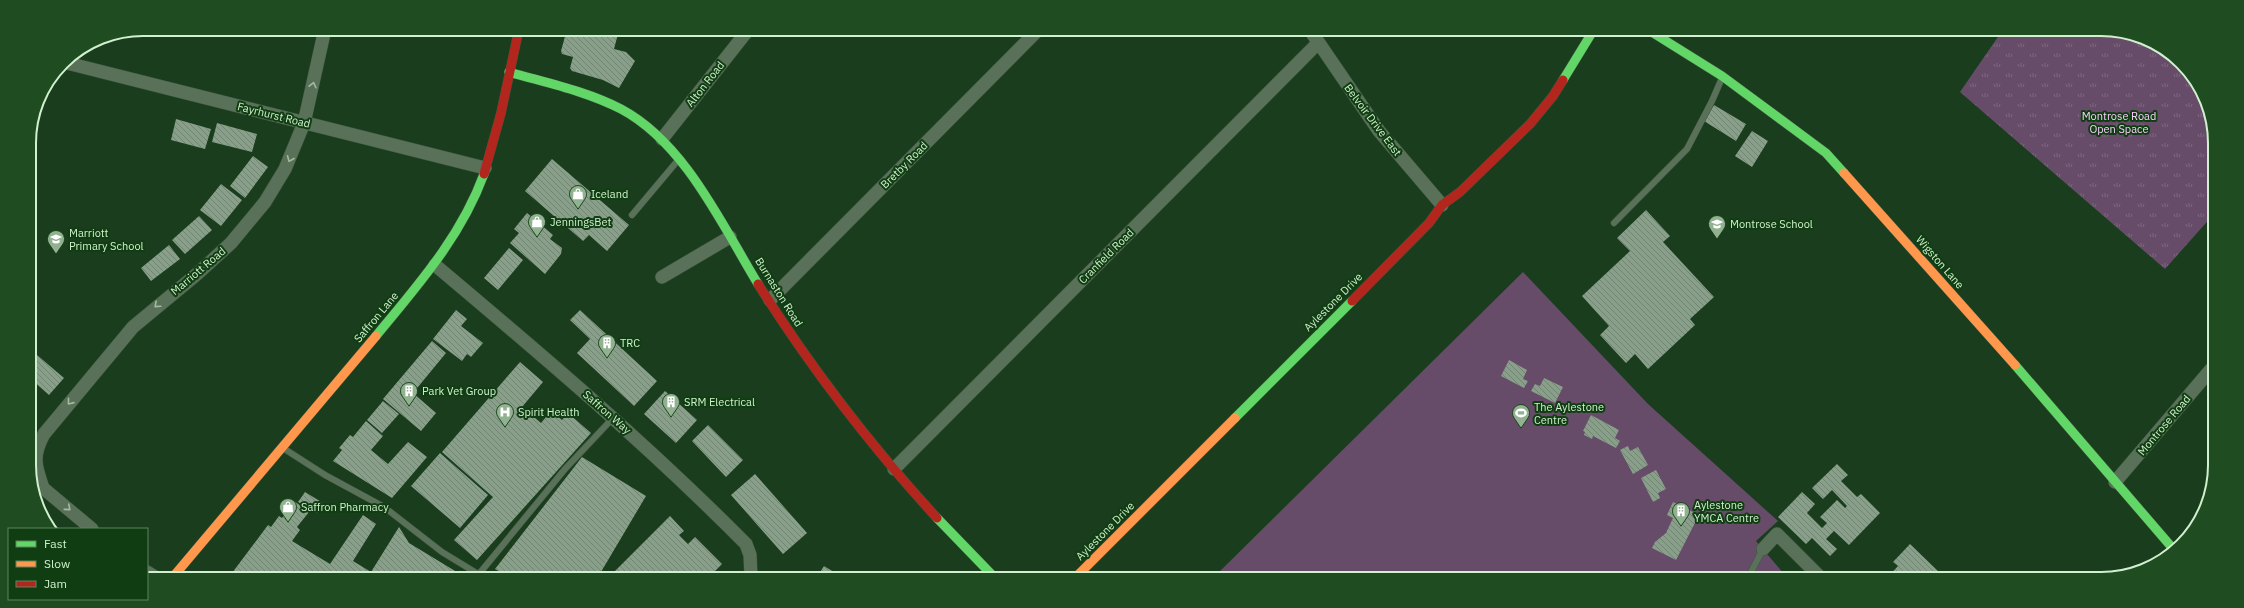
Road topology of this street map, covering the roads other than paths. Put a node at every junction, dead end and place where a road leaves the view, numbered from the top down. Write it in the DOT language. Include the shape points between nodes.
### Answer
graph roads {
  1 [pos="323,36"];
  2 [pos="517,36"];
  3 [pos="743,36"];
  4 [pos="1032,36"];
  5 [pos="1314,36"];
  6 [pos="1590,36"];
  7 [pos="1658,36"];
  8 [pos="1318,43"];
  9 [pos="72,64"];
  10 [pos="509,72"];
  11 [pos="1722,76"];
  12 [pos="304,123"];
  13 [pos="662,139"];
  14 [pos="680,158"];
  15 [pos="485,168"];
  16 [pos="1442,205"];
  17 [pos="632,215"];
  18 [pos="1614,223"];
  19 [pos="730,237"];
  20 [pos="435,265"];
  21 [pos="662,277"];
  22 [pos="770,300"];
  23 [pos="2208,373"];
  24 [pos="613,417"];
  25 [pos="282,448"];
  26 [pos="36,451"];
  27 [pos="894,469"];
  28 [pos="2115,482"];
  29 [pos="38,487"];
  30 [pos="91,528"];
  31 [pos="2170,546"];
  32 [pos="1763,549"];
  33 [pos="177,572"];
  34 [pos="474,572"];
  35 [pos="484,572"];
  36 [pos="752,572"];
  37 [pos="989,572"];
  38 [pos="1082,572"];
  39 [pos="1751,572"];
  40 [pos="1815,572"];
  12 -- 1 [label="street, Marriott Road, one-way"];
  2 -- 10 [label="street, Saffron Lane"];
  3 -- 13 [label="street, Alton Road"];
  4 -- 22 [label="street, Bretby Road"];
  5 -- 8 [label="street, Belvoir Drive East"];
  6 -- 16 [label="street, Aylestone Drive" via="1553,96 1534,118 1460,192"];
  7 -- 11 [label="street, Wigston Lane"];
  8 -- 16 [label="street, Belvoir Drive East" via="1379,131"];
  8 -- 27 [label="street, Cranfield Road"];
  9 -- 12 [label="street, Fayrhurst Road"];
  10 -- 13 [label="street, Burnaston Road" via="610,104 637,119"];
  10 -- 15 [label="street, Saffron Lane"];
  11 -- 18 [label="lane" via="1687,150"];
  11 -- 28 [label="street, Wigston Lane" via="1826,153 1975,319"];
  12 -- 15 [label="street, Fayrhurst Road"];
  12 -- 26 [label="street, Marriott Road, one-way" via="285,169 265,202 231,243 133,327 44,434"];
  13 -- 14 [label="street, Burnaston Road"];
  14 -- 17 [label="lane"];
  14 -- 19 [label="street, Burnaston Road"];
  15 -- 20 [label="street, Saffron Lane" via="465,217"];
  16 -- 38 [label="street, Aylestone Drive" via="1429,223"];
  19 -- 21 [label="street"];
  19 -- 22 [label="street, Burnaston Road"];
  20 -- 24 [label="street, Saffron Way"];
  20 -- 25 [label="street, Saffron Lane"];
  22 -- 27 [label="street, Burnaston Road" via="791,335 837,398"];
  23 -- 28 [label="street, Montrose Road"];
  24 -- 35 [label="lane" via="565,469"];
  24 -- 36 [label="street, Saffron Way" via="685,482 746,544"];
  25 -- 33 [label="street, Saffron Lane"];
  25 -- 34 [label="lane" via="384,507 442,552"];
  27 -- 37 [label="street, Burnaston Road" via="930,511"];
  28 -- 31 [label="street, Wigston Lane"];
  29 -- 30 [label="street, one-way"];
  32 -- 39 [label="lane"];
  32 -- 40 [label="street" via="1778,534"];
}
